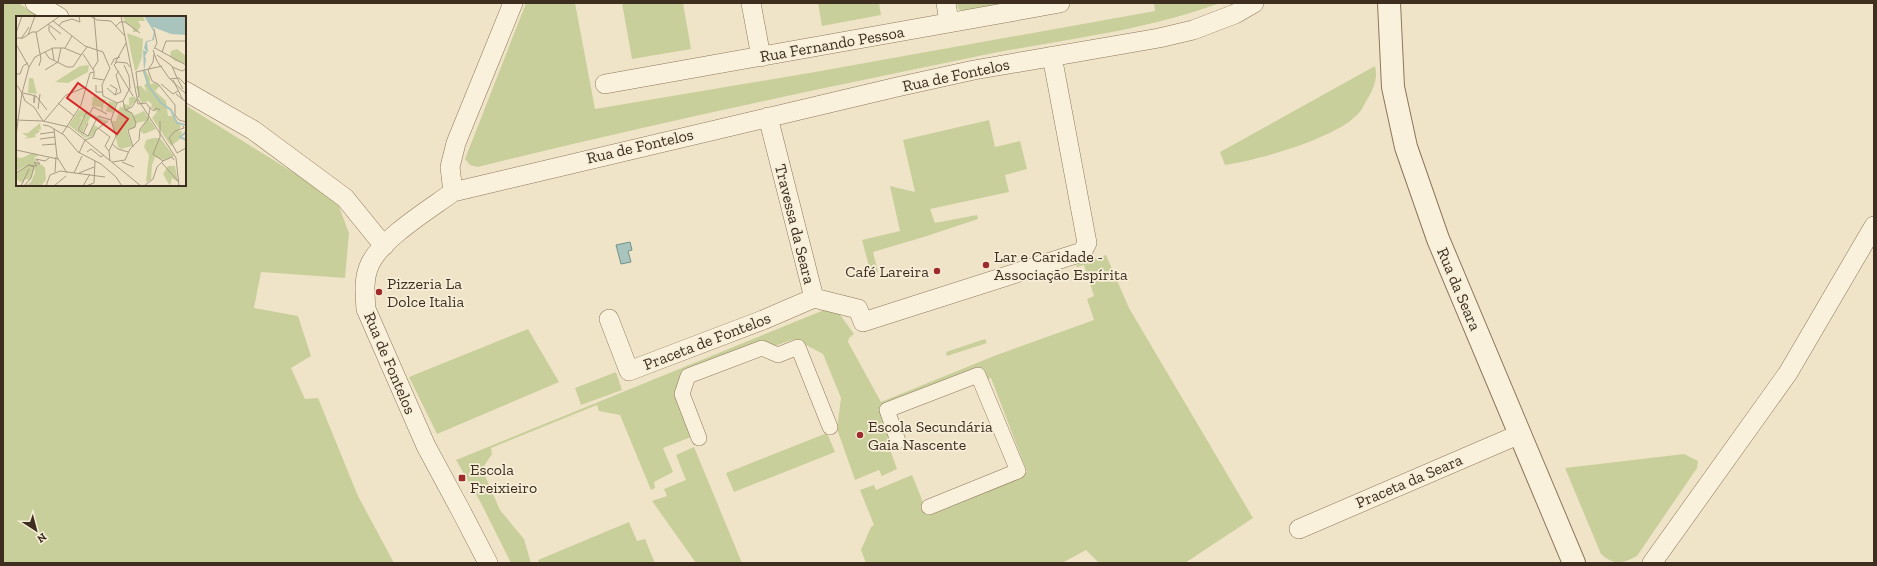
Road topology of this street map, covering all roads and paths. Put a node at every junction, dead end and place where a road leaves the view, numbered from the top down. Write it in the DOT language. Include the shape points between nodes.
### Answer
graph roads {
  1 [pos="35,3"];
  2 [pos="513,3"];
  3 [pos="751,3"];
  4 [pos="946,3"];
  5 [pos="1060,3"];
  6 [pos="1254,3"];
  7 [pos="1389,3"];
  8 [pos="57,16"];
  9 [pos="949,22"];
  10 [pos="1052,56"];
  11 [pos="761,57"];
  12 [pos="604,84"];
  13 [pos="186,92"];
  14 [pos="768,117"];
  15 [pos="453,192"];
  16 [pos="1874,226"];
  17 [pos="384,246"];
  18 [pos="814,298"];
  19 [pos="609,320"];
  20 [pos="830,427"];
  21 [pos="1520,434"];
  22 [pos="699,438"];
  23 [pos="898,441"];
  24 [pos="929,507"];
  25 [pos="1299,529"];
  26 [pos="488,563"];
  27 [pos="1574,563"];
  28 [pos="1652,563"];
  1 -- 8 [label="street"];
  2 -- 15 [label="street" via="456,143 450,167"];
  3 -- 11 [label="street"];
  4 -- 9 [label="street"];
  5 -- 9 [label="street, Rua Fernando Pessoa"];
  6 -- 10 [label="street, Rua de Fontelos" via="1235,14 1193,30"];
  7 -- 21 [label="street, Rua da Seara" via="1393,87 1406,146 1438,239"];
  9 -- 11 [label="street, Rua Fernando Pessoa"];
  10 -- 14 [label="street, Rua de Fontelos" via="966,72"];
  10 -- 18 [label="street, Travessa da Seara" via="1087,243 1082,252 863,322 858,309"];
  11 -- 12 [label="street, Rua Fernando Pessoa"];
  13 -- 17 [label="street" via="253,130 345,198"];
  14 -- 15 [label="street, Rua de Fontelos"];
  14 -- 18 [label="street, Travessa da Seara"];
  15 -- 17 [label="street, Rua de Fontelos" via="406,226"];
  16 -- 28 [label="street" via="1788,373"];
  17 -- 26 [label="street, Rua de Fontelos" via="368,269 364,286 366,309 426,446"];
  18 -- 19 [label="street, Praceta de Fontelos" via="763,320 629,370"];
  20 -- 22 [label="street" via="798,347 778,355 762,348 688,376 682,394"];
  21 -- 25 [label="street, Praceta da Seara"];
  21 -- 27 [label="street, Rua da Seara"];
  23 -- 24 [label="street" via="886,410 978,375 1018,471"];
}
